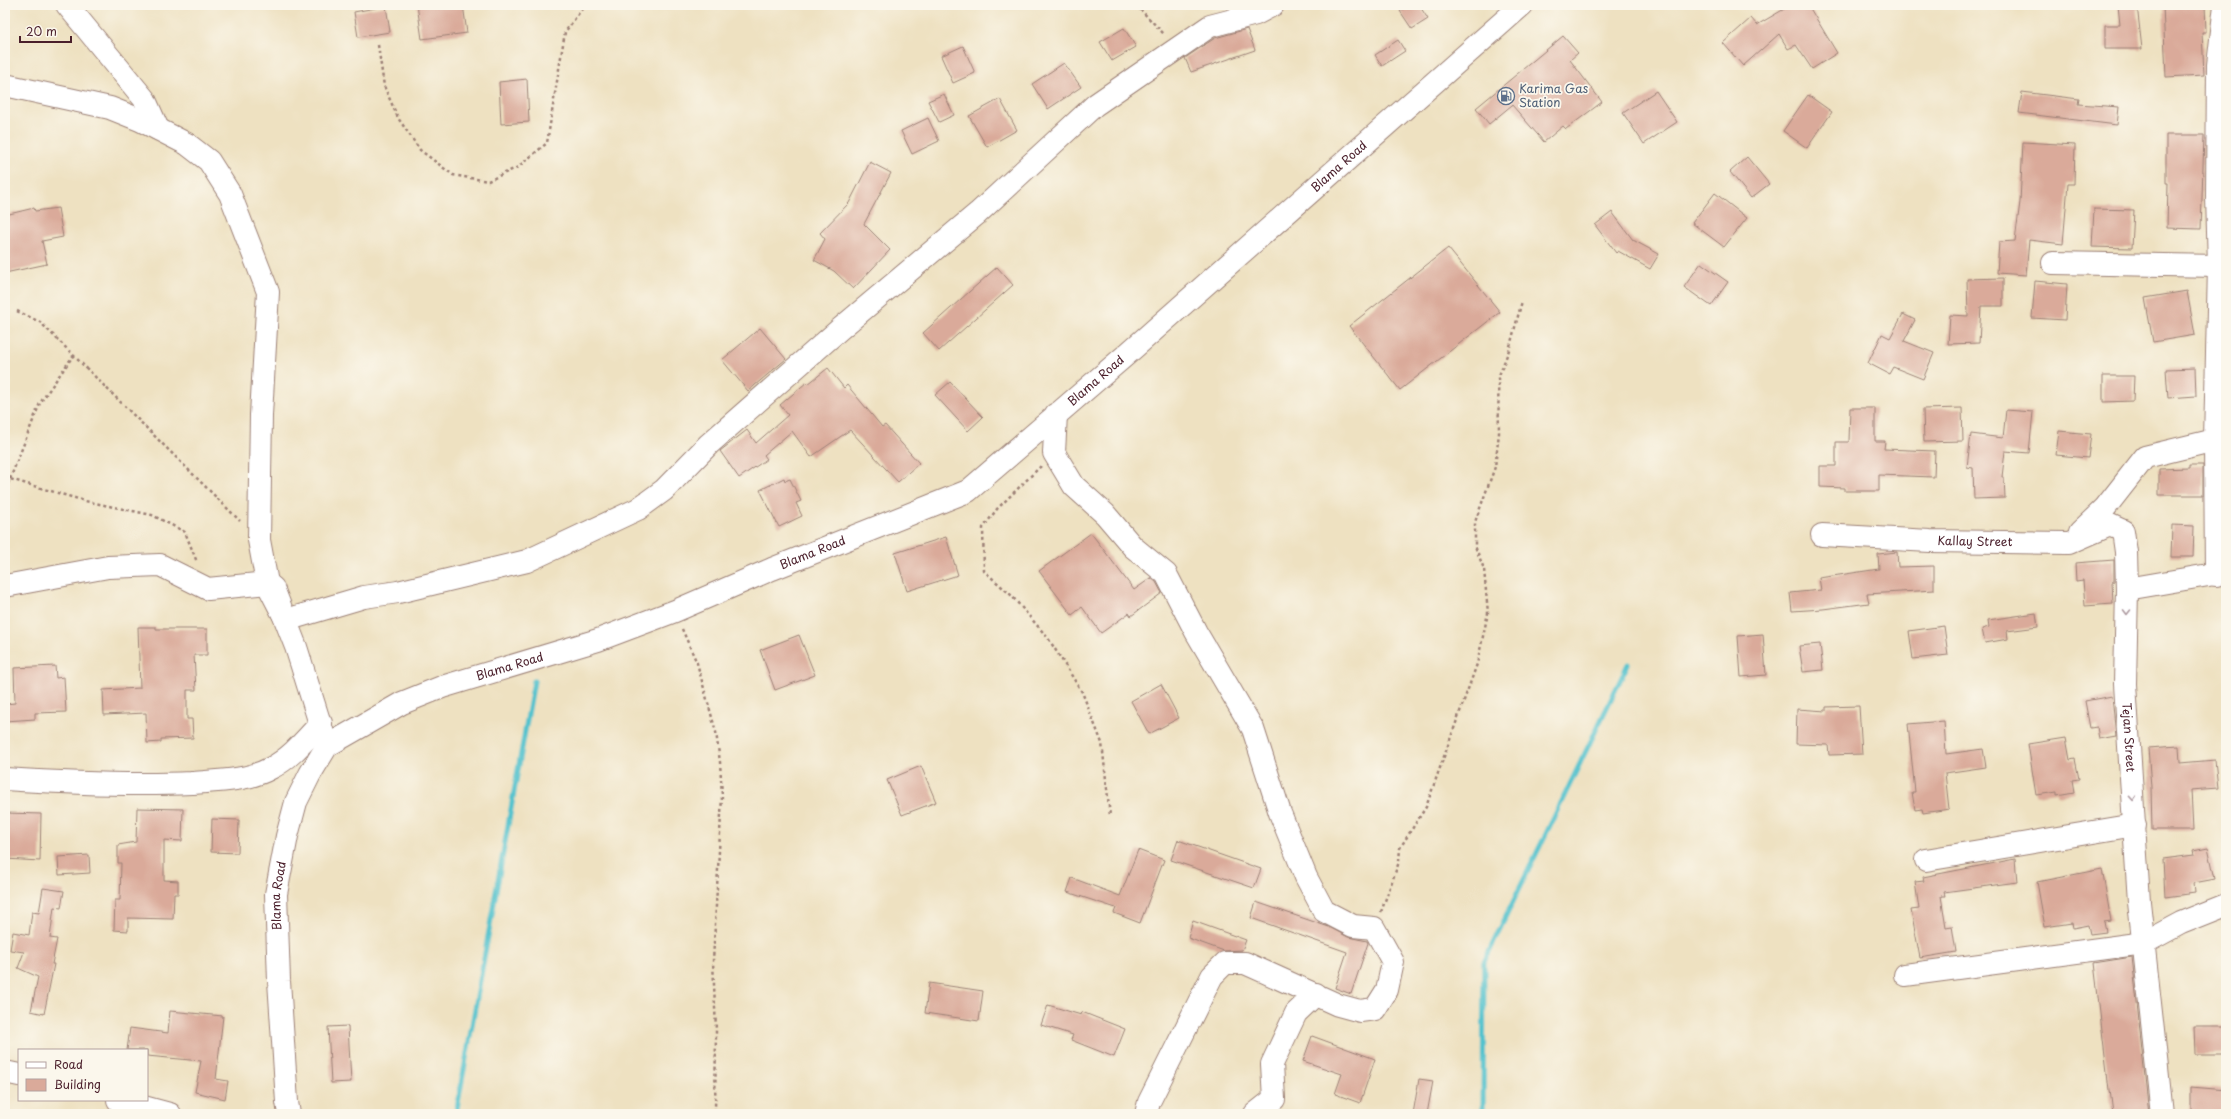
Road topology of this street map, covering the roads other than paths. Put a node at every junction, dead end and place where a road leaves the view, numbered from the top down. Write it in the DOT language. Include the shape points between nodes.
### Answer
graph roads {
  1 [pos="67,5"];
  2 [pos="1273,5"];
  3 [pos="1522,5"];
  4 [pos="2225,5"];
  5 [pos="5,85"];
  6 [pos="158,129"];
  7 [pos="2053,263"];
  8 [pos="2219,266"];
  9 [pos="1056,414"];
  10 [pos="2220,440"];
  11 [pos="2123,531"];
  12 [pos="1822,535"];
  13 [pos="2069,543"];
  14 [pos="2221,574"];
  15 [pos="267,583"];
  16 [pos="5,586"];
  17 [pos="2128,589"];
  18 [pos="286,620"];
  19 [pos="321,723"];
  20 [pos="327,746"];
  21 [pos="5,779"];
  22 [pos="2135,825"];
  23 [pos="1926,860"];
  24 [pos="2226,905"];
  25 [pos="2144,943"];
  26 [pos="1905,975"];
  27 [pos="1316,994"];
  28 [pos="5,1072"];
  29 [pos="18,1075"];
  30 [pos="122,1101"];
  31 [pos="170,1114"];
  32 [pos="290,1114"];
  33 [pos="1146,1114"];
  34 [pos="1255,1114"];
  35 [pos="2162,1114"];
  1 -- 6 [label="main road" via="145,100"];
  2 -- 18 [label="main road" via="1256,14 1210,26 1095,105 978,214 834,334 709,444 664,490 638,510 527,561 398,592 364,597"];
  3 -- 9 [label="main road, Blama Road"];
  4 -- 8 [label="main road" via="2218,65"];
  5 -- 6 [label="main road" via="110,108"];
  6 -- 15 [label="main road" via="187,144 209,161 230,194 268,292 261,423 259,540"];
  7 -- 8 [label="main road"];
  8 -- 10 [label="main road"];
  9 -- 20 [label="main road, Blama Road" via="968,491 598,640 442,686 402,703"];
  9 -- 27 [label="main road" via="1054,453 1074,486 1104,514 1133,547 1166,574 1196,632 1253,729 1280,813 1306,877 1324,911 1353,926 1374,928 1393,962 1387,990 1375,1009 1360,1011 1338,1005"];
  10 -- 13 [label="main road" via="2145,457 2105,508"];
  10 -- 14 [label="main road"];
  11 -- 13 [label="main road, Kallay Street" via="2110,525"];
  11 -- 17 [label="main road, Tejan Street"];
  12 -- 13 [label="main road, Kallay Street" via="1930,541"];
  14 -- 17 [label="main road"];
  15 -- 16 [label="main road" via="208,589 160,566 108,568"];
  15 -- 18 [label="main road" via="274,588"];
  17 -- 22 [label="main road, Tejan Street, one-way" via="2125,684"];
  18 -- 19 [label="main road"];
  19 -- 20 [label="main road"];
  19 -- 21 [label="main road" via="272,768 252,776 141,785"];
  20 -- 32 [label="main road, Blama Road" via="296,802 276,894 278,981 286,1102"];
  22 -- 23 [label="main road"];
  22 -- 25 [label="main road, Tejan Street"];
  24 -- 25 [label="main road" via="2180,923"];
  25 -- 26 [label="main road"];
  25 -- 35 [label="main road, Tejan Street"];
  27 -- 33 [label="main road" via="1245,963 1225,962 1212,976 1148,1102"];
  27 -- 34 [label="main road" via="1296,1013 1272,1064 1274,1099"];
  28 -- 29 [label="main road"];
  30 -- 31 [label="main road"];
}
